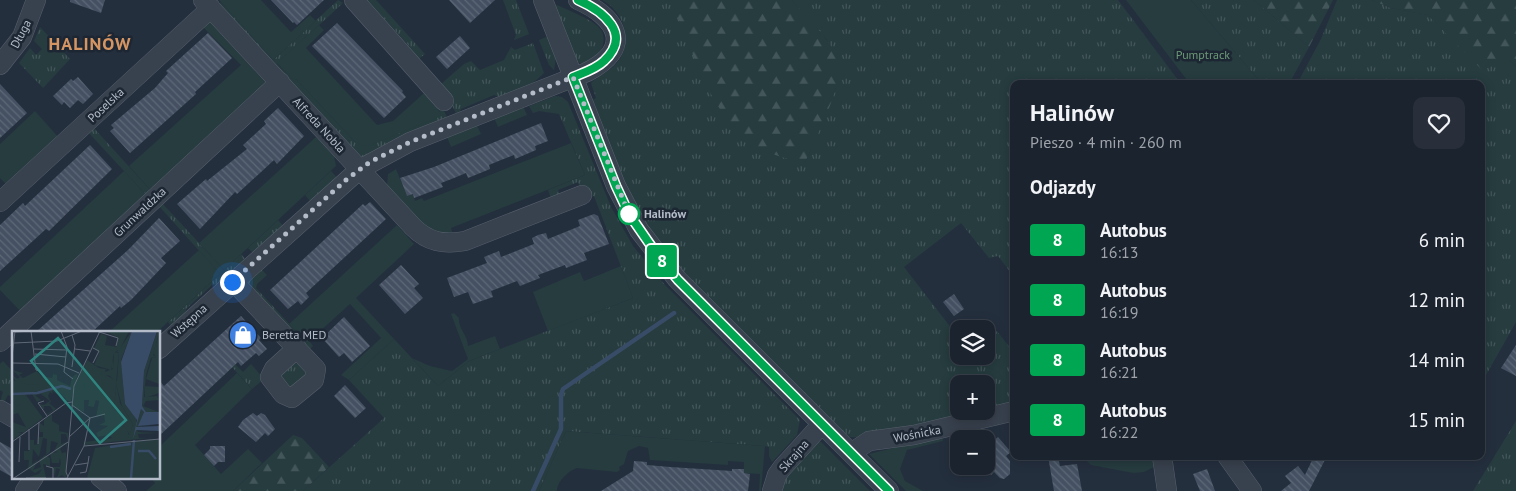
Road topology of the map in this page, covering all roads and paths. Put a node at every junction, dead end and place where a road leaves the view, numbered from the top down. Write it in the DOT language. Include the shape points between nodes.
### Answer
graph roads {
  1 [pos="36,0"];
  2 [pos="354,0"];
  3 [pos="543,0"];
  4 [pos="578,0"];
  5 [pos="207,4"];
  6 [pos="0,65"];
  7 [pos="573,77"];
  8 [pos="280,82"];
  9 [pos="444,101"];
  10 [pos="360,169"];
  11 [pos="582,195"];
  12 [pos="0,202"];
  13 [pos="233,281"];
  14 [pos="0,342"];
  15 [pos="160,348"];
  16 [pos="297,348"];
  17 [pos="0,410"];
  18 [pos="1010,412"];
  19 [pos="12,417"];
  20 [pos="822,424"];
  21 [pos="851,453"];
  22 [pos="1163,460"];
  23 [pos="1230,460"];
  24 [pos="33,478"];
  25 [pos="101,478"];
  26 [pos="25,491"];
  27 [pos="117,491"];
  28 [pos="772,491"];
  29 [pos="889,491"];
  30 [pos="1167,491"];
  31 [pos="1252,491"];
  1 -- 6 [label="street, Długa" via="22,38"];
  2 -- 9 [label="street"];
  3 -- 7 [label="street"];
  4 -- 7 [label="street, Wstępna" via="604,14 613,28 615,42 604,62"];
  5 -- 8 [label="street, Alfreda Nobla"];
  5 -- 12 [label="street, Poselska"];
  7 -- 10 [label="street, Wstępna" via="410,142"];
  7 -- 20 [label="street" via="629,214 658,256"];
  8 -- 10 [label="street, Alfreda Nobla"];
  8 -- 14 [label="street, Grunwaldzka"];
  10 -- 11 [label="street, Alfreda Nobla" via="421,234 434,242 456,243 475,237"];
  10 -- 13 [label="street, Wstępna"];
  13 -- 15 [label="street, Wstępna"];
  13 -- 16 [label="street"];
  17 -- 19 [label="street"];
  18 -- 21 [label="street, Wośnicka" via="914,435 869,441"];
  20 -- 21 [label="street"];
  20 -- 28 [label="street, Skrajna" via="782,468"];
  21 -- 29 [label="street"];
  22 -- 30 [label="street"];
  23 -- 31 [label="street"];
  24 -- 26 [label="street"];
  25 -- 27 [label="street"];
}
